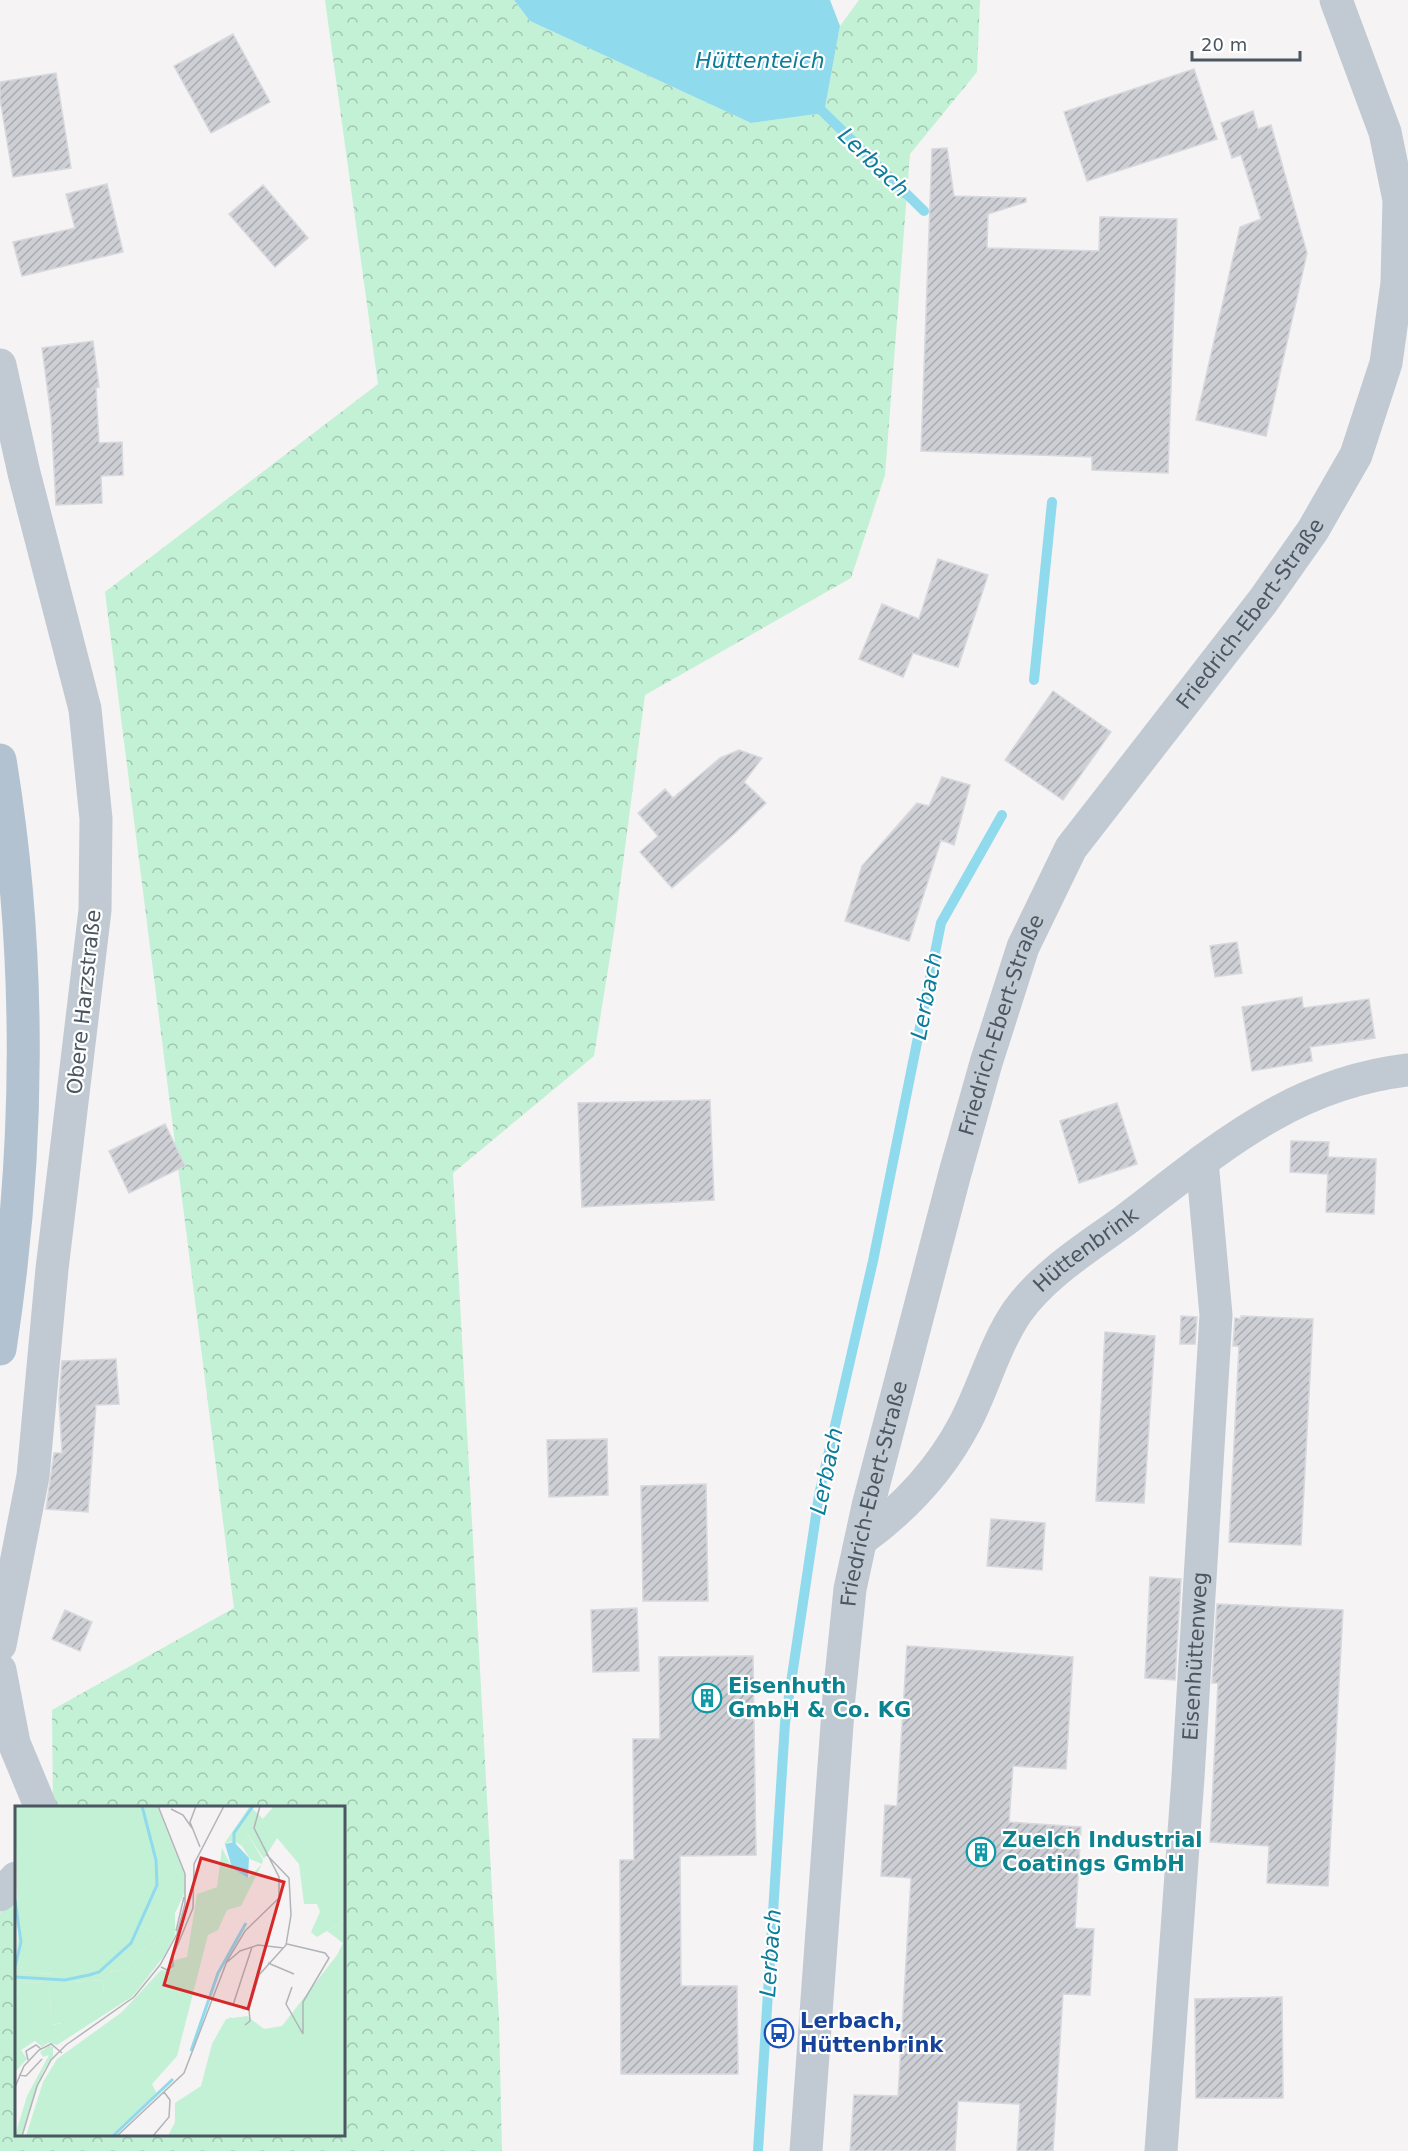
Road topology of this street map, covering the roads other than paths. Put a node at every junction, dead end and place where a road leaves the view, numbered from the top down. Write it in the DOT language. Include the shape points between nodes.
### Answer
graph roads {
  1 [pos="1336,0"];
  2 [pos="0,365"];
  3 [pos="0,760"];
  4 [pos="1404,1064"];
  5 [pos="1202,1161"];
  6 [pos="0,1350"];
  7 [pos="861,1540"];
  8 [pos="0,1645"];
  9 [pos="0,1670"];
  10 [pos="39,1806"];
  11 [pos="15,1879"];
  12 [pos="0,1895"];
  13 [pos="806,2151"];
  14 [pos="1161,2151"];
  1 -- 7 [label="street, Friedrich-Ebert-Straße" via="1385,132 1399,200 1397,283 1386,363 1356,455 1313,530 1263,601 1071,848 1023,947 955,1173"];
  2 -- 8 [label="street, Obere Harzstraße" via="85,709 96,819 95,910 52,1269 33,1476"];
  3 -- 6 [label="main road" via="21,928 23,986 15,1220"];
  4 -- 5 [label="street, Hüttenbrink" via="1296,1101 1234,1137"];
  5 -- 7 [label="street, Hüttenbrink" via="1059,1269 1026,1300 1009,1325 951,1447 909,1501"];
  5 -- 14 [label="street, Eisenhüttenweg" via="1216,1315"];
  7 -- 13 [label="street, Friedrich-Ebert-Straße" via="850,1589 839,1697"];
  9 -- 10 [label="street" via="14,1743"];
  11 -- 12 [label="street"];
}
